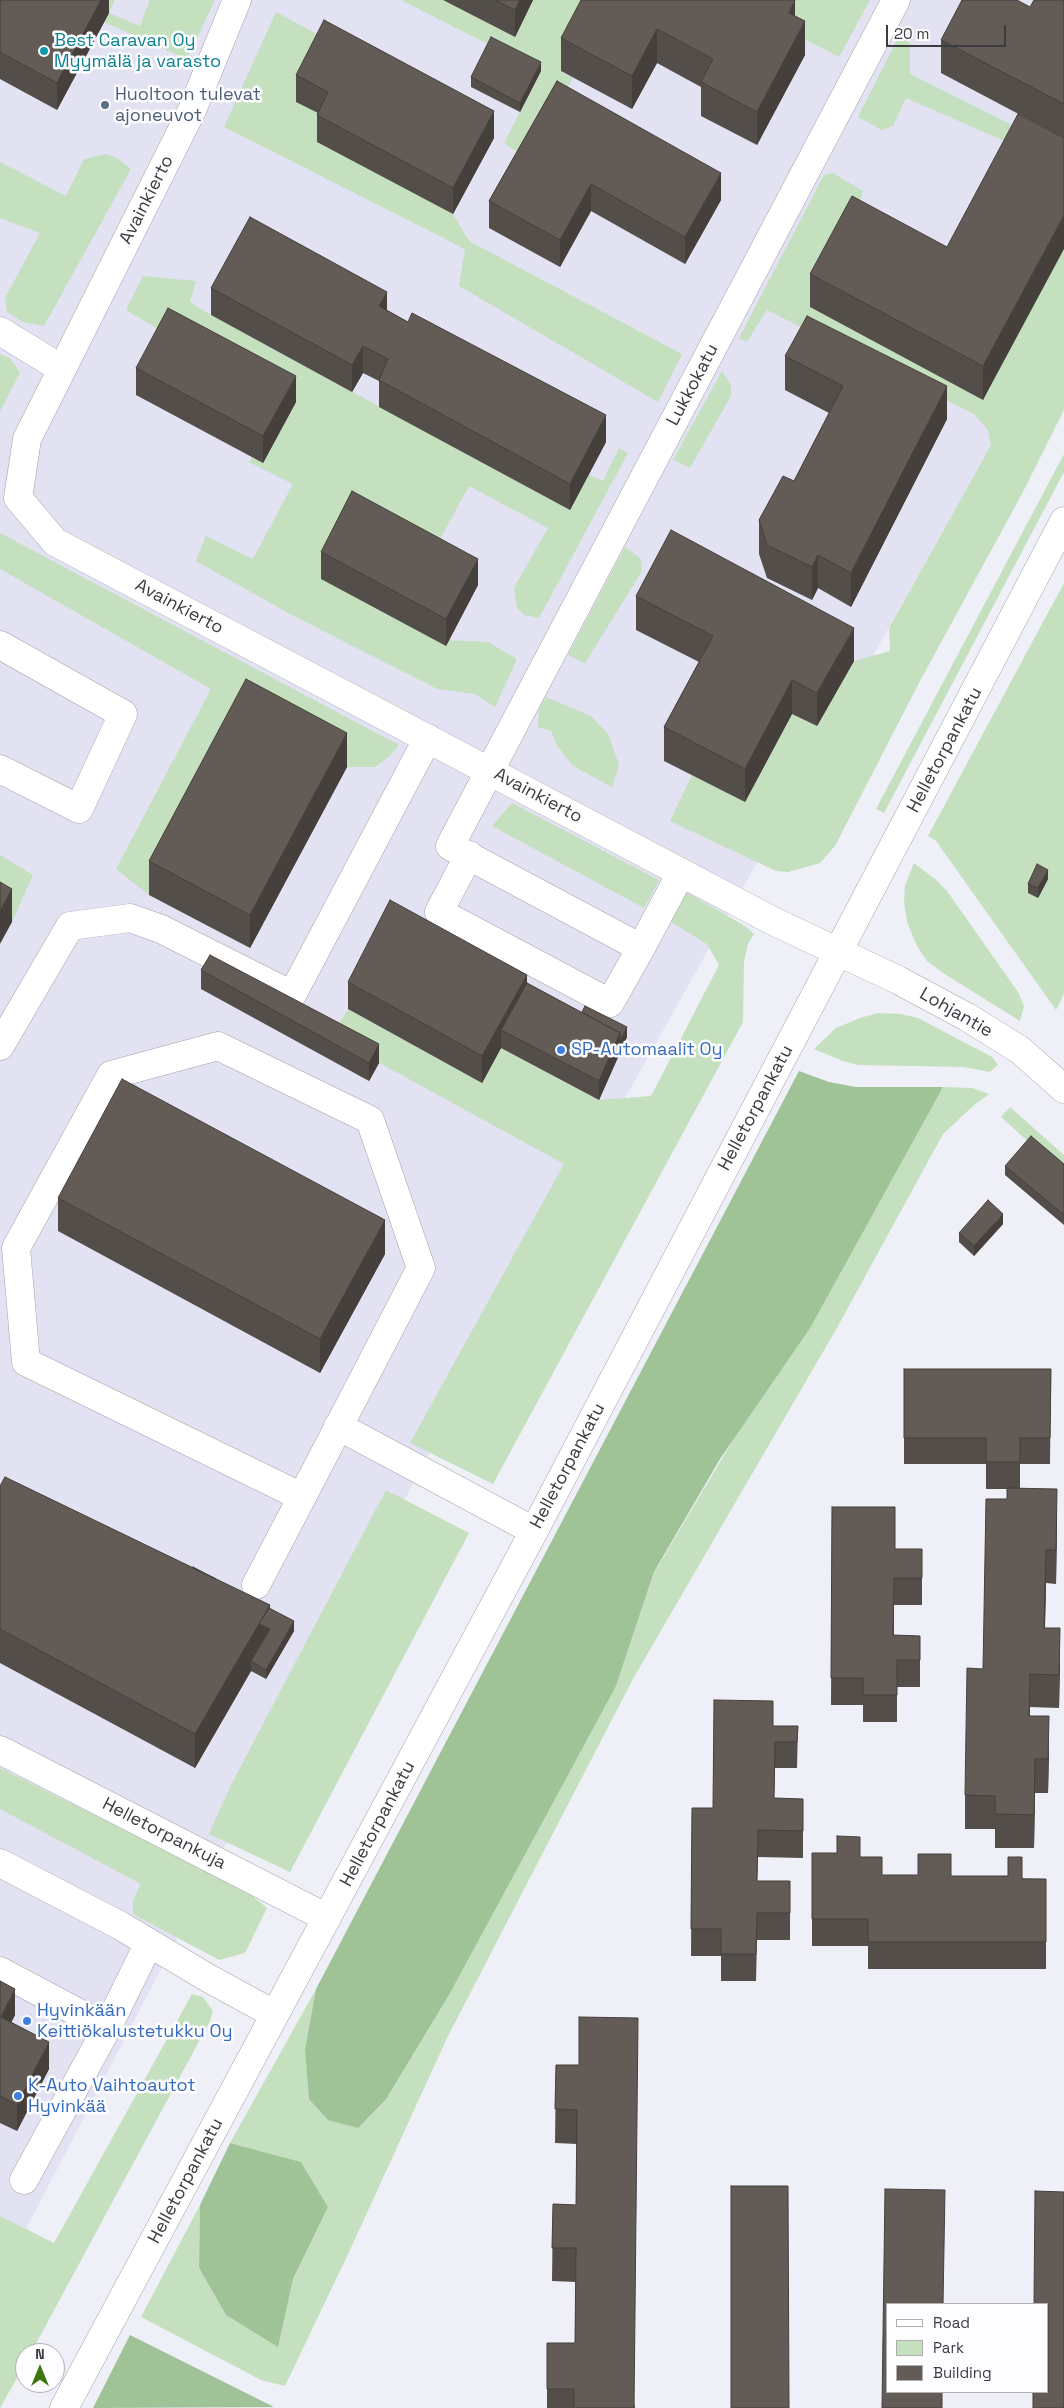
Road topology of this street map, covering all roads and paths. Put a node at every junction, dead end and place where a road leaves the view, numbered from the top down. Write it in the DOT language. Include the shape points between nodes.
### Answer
graph roads {
  1 [pos="237,0"];
  2 [pos="896,0"];
  3 [pos="0,332"];
  4 [pos="62,369"];
  5 [pos="9,496"];
  6 [pos="1064,521"];
  7 [pos="0,645"];
  8 [pos="428,738"];
  9 [pos="0,769"];
  10 [pos="489,770"];
  11 [pos="469,855"];
  12 [pos="681,873"];
  13 [pos="642,948"];
  14 [pos="839,952"];
  15 [pos="0,1046"];
  16 [pos="1064,1089"];
  17 [pos="338,1426"];
  18 [pos="302,1497"];
  19 [pos="534,1531"];
  20 [pos="256,1585"];
  21 [pos="0,1750"];
  22 [pos="0,1863"];
  23 [pos="328,1918"];
  24 [pos="149,1943"];
  25 [pos="0,1971"];
  26 [pos="274,2014"];
  27 [pos="107,2028"];
  28 [pos="24,2180"];
  29 [pos="64,2408"];
  1 -- 4 [label="street, Avainkierto" via="192,110"];
  2 -- 10 [label="street, Lukkokatu"];
  3 -- 4 [label="street"];
  4 -- 5 [label="street, Avainkierto" via="27,438"];
  5 -- 8 [label="street, Avainkierto" via="55,542"];
  6 -- 14 [label="street, Helletorpankatu"];
  7 -- 9 [label="street" via="123,714 80,809"];
  8 -- 10 [label="street, Avainkierto"];
  8 -- 15 [label="street" via="292,996 161,929 130,918 70,926"];
  10 -- 11 [label="street, Lukkokatu" via="450,846"];
  10 -- 12 [label="street, Avainkierto"];
  11 -- 13 [label="street"];
  11 -- 13 [label="street" via="439,912 610,1003"];
  12 -- 13 [label="street"];
  12 -- 14 [label="street, Avainkierto"];
  14 -- 16 [label="street, Lohjantie" via="967,1017 1020,1050"];
  14 -- 19 [label="street, Helletorpankatu"];
  17 -- 18 [label="street"];
  17 -- 18 [label="street" via="422,1268 370,1120 218,1046 111,1075 16,1248 26,1362"];
  17 -- 19 [label="street"];
  18 -- 20 [label="street"];
  19 -- 23 [label="street, Helletorpankatu"];
  21 -- 23 [label="street, Helletorpankuja"];
  22 -- 24 [label="street"];
  23 -- 26 [label="street, Helletorpankatu"];
  24 -- 26 [label="street"];
  24 -- 27 [label="street"];
  25 -- 27 [label="street"];
  26 -- 29 [label="street, Helletorpankatu"];
  27 -- 28 [label="street"];
}
